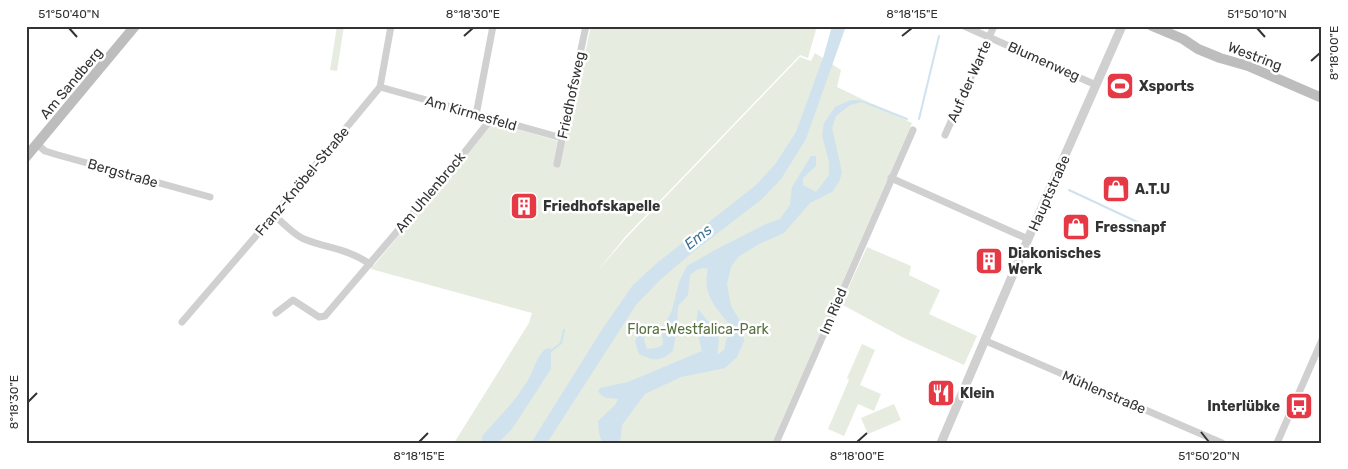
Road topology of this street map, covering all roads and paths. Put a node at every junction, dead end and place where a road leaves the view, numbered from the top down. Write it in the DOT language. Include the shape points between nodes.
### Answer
graph roads {
  1 [pos="136,26"];
  2 [pos="391,26"];
  3 [pos="493,26"];
  4 [pos="586,26"];
  5 [pos="964,26"];
  6 [pos="994,26"];
  7 [pos="1122,26"];
  8 [pos="1152,26"];
  9 [pos="989,37"];
  10 [pos="1096,85"];
  11 [pos="380,87"];
  12 [pos="1322,98"];
  13 [pos="476,115"];
  14 [pos="489,118"];
  15 [pos="912,130"];
  16 [pos="945,135"];
  17 [pos="562,138"];
  18 [pos="37,144"];
  19 [pos="26,157"];
  20 [pos="557,164"];
  21 [pos="891,178"];
  22 [pos="210,197"];
  23 [pos="274,215"];
  24 [pos="1028,239"];
  25 [pos="370,264"];
  26 [pos="276,313"];
  27 [pos="182,322"];
  28 [pos="1322,340"];
  29 [pos="986,341"];
  30 [pos="1314,357"];
  31 [pos="1322,360"];
  32 [pos="776,443"];
  33 [pos="941,443"];
  34 [pos="1222,443"];
  35 [pos="1277,443"];
  1 -- 18 [label="main road, Am Sandberg"];
  2 -- 11 [label="street, Franz-Knöbel-Straße"];
  3 -- 13 [label="street"];
  4 -- 17 [label="street, Friedhofsweg"];
  5 -- 9 [label="street, Blumenweg"];
  6 -- 9 [label="street, Auf der Warte"];
  7 -- 10 [label="street, Hauptstraße"];
  8 -- 12 [label="main road, Westring" via="1204,51"];
  9 -- 10 [label="street, Blumenweg"];
  9 -- 16 [label="street, Auf der Warte"];
  10 -- 24 [label="street, Hauptstraße"];
  11 -- 13 [label="street, Am Kirmesfeld"];
  11 -- 23 [label="street, Franz-Knöbel-Straße"];
  13 -- 14 [label="street, Am Kirmesfeld"];
  14 -- 17 [label="street, Am Kirmesfeld"];
  14 -- 25 [label="street, Am Uhlenbrock"];
  15 -- 21 [label="street, Im Ried"];
  17 -- 20 [label="street, Friedhofsweg"];
  18 -- 19 [label="main road, Am Sandberg"];
  18 -- 22 [label="street, Bergstraße" via="58,155"];
  21 -- 24 [label="street"];
  21 -- 32 [label="street, Im Ried"];
  23 -- 25 [label="street" via="302,239 342,249"];
  23 -- 27 [label="street, Franz-Knöbel-Straße"];
  24 -- 29 [label="street, Hauptstraße"];
  25 -- 26 [label="street, Am Uhlenbrock" via="325,316 319,317 293,300"];
  28 -- 30 [label="street"];
  29 -- 33 [label="street, Hauptstraße"];
  29 -- 34 [label="street, Mühlenstraße"];
  30 -- 31 [label="street"];
  30 -- 35 [label="street"];
}
